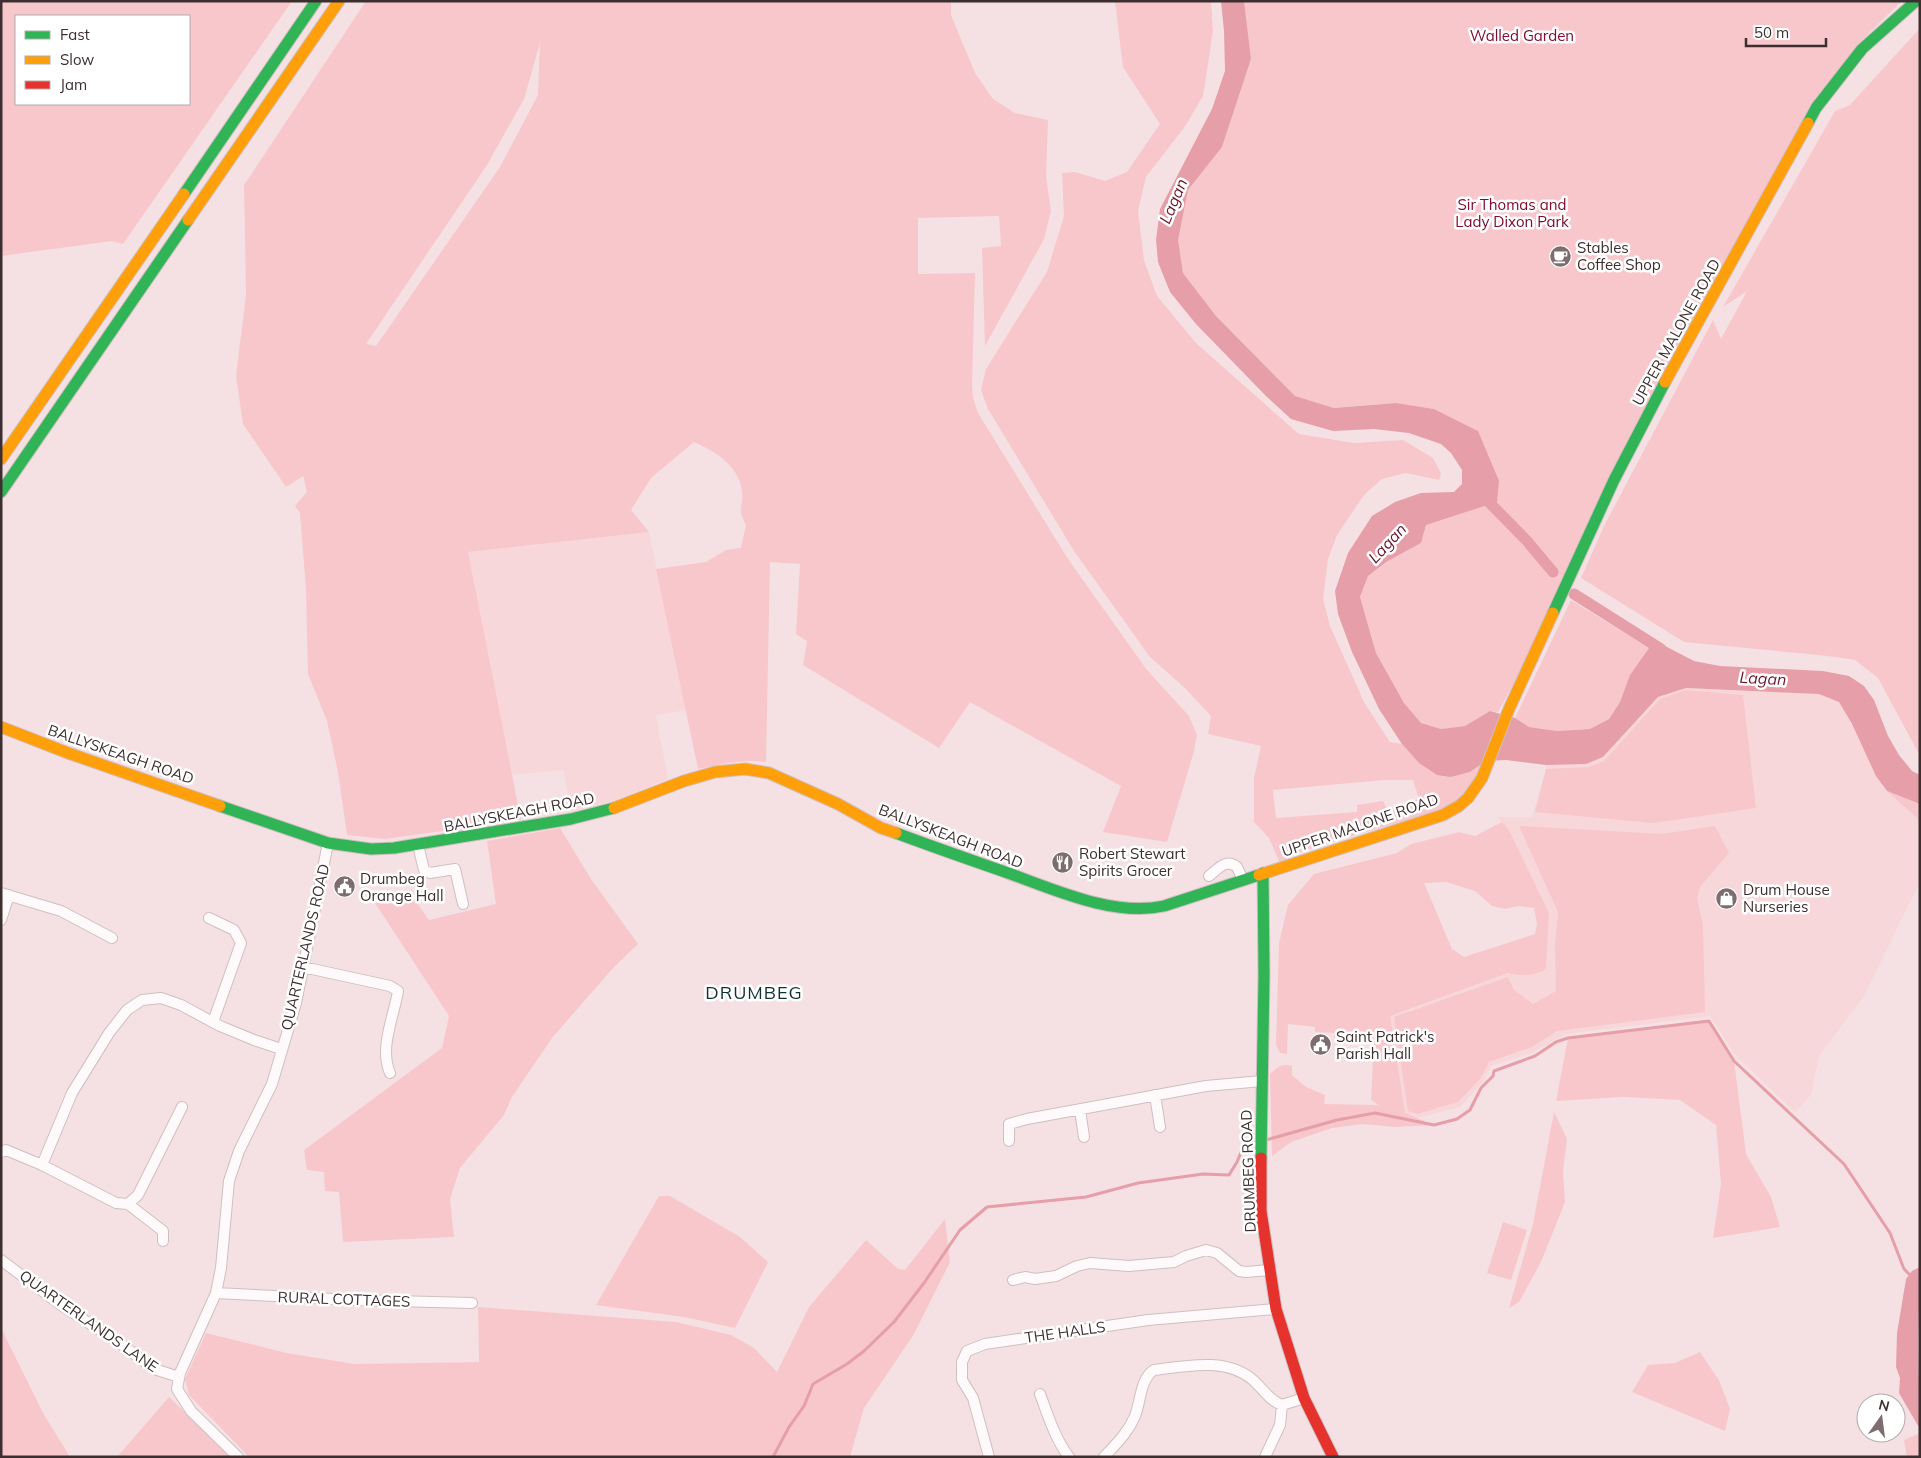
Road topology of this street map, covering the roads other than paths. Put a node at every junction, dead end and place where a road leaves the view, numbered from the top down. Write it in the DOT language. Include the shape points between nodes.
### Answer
graph roads {
  1 [pos="316,1"];
  2 [pos="339,1"];
  3 [pos="1916,1"];
  4 [pos="1,459"];
  5 [pos="1,492"];
  6 [pos="1,727"];
  7 [pos="328,843"];
  8 [pos="418,845"];
  9 [pos="1263,873"];
  10 [pos="1209,876"];
  11 [pos="1243,880"];
  12 [pos="5,894"];
  13 [pos="463,904"];
  14 [pos="209,918"];
  15 [pos="1,920"];
  16 [pos="112,938"];
  17 [pos="303,967"];
  18 [pos="213,1022"];
  19 [pos="281,1049"];
  20 [pos="390,1073"];
  21 [pos="1262,1081"];
  22 [pos="1156,1096"];
  23 [pos="182,1107"];
  24 [pos="1080,1110"];
  25 [pos="1160,1127"];
  26 [pos="1084,1137"];
  27 [pos="1009,1141"];
  28 [pos="1,1152"];
  29 [pos="42,1165"];
  30 [pos="128,1204"];
  31 [pos="163,1242"];
  32 [pos="1,1260"];
  33 [pos="1269,1270"];
  34 [pos="1012,1280"];
  35 [pos="216,1293"];
  36 [pos="472,1302"];
  37 [pos="1276,1309"];
  38 [pos="179,1377"];
  39 [pos="1040,1394"];
  40 [pos="1304,1398"];
  41 [pos="1282,1405"];
  42 [pos="238,1457"];
  43 [pos="990,1457"];
  44 [pos="1069,1457"];
  45 [pos="1104,1457"];
  46 [pos="1265,1457"];
  47 [pos="1333,1457"];
  1 -- 4 [label="main road"];
  2 -- 5 [label="main road"];
  3 -- 9 [label="main road, UPPER MALONE ROAD" via="1862,49 1816,108 1647,414 1509,708 1476,790 1443,815"];
  6 -- 7 [label="main road, BALLYSKEAGH ROAD"];
  7 -- 8 [label="main road, BALLYSKEAGH ROAD" via="371,849"];
  7 -- 17 [label="street, QUARTERLANDS ROAD"];
  8 -- 11 [label="main road, BALLYSKEAGH ROAD" via="594,814 684,781 715,772 745,769 769,773 838,804 881,828 1103,905 1150,909"];
  8 -- 13 [label="street" via="424,870 430,873 455,869"];
  9 -- 11 [label="main road, BALLYSKEAGH ROAD"];
  9 -- 21 [label="main road, DRUMBEG ROAD"];
  10 -- 11 [label="street" via="1228,863 1238,867"];
  12 -- 15 [label="street"];
  12 -- 16 [label="street" via="61,911"];
  14 -- 18 [label="street" via="234,930 241,943"];
  17 -- 19 [label="street, QUARTERLANDS ROAD" via="296,1003"];
  17 -- 20 [label="street" via="390,986 398,991 387,1045 386,1063"];
  18 -- 19 [label="street"];
  18 -- 29 [label="street" via="161,998 142,1000 127,1010 72,1093"];
  19 -- 35 [label="street, QUARTERLANDS ROAD" via="272,1084 239,1151 229,1181"];
  21 -- 22 [label="street" via="1206,1086"];
  21 -- 33 [label="main road, DRUMBEG ROAD" via="1262,1211"];
  22 -- 24 [label="street"];
  22 -- 25 [label="street"];
  23 -- 30 [label="street" via="138,1195"];
  24 -- 26 [label="street"];
  24 -- 27 [label="street" via="1009,1124"];
  28 -- 29 [label="street" via="6,1150"];
  29 -- 30 [label="street" via="116,1203"];
  30 -- 31 [label="street" via="163,1231"];
  32 -- 38 [label="street, QUARTERLANDS LANE" via="154,1369"];
  33 -- 34 [label="street" via="1239,1271 1217,1253 1206,1250 1174,1262 1129,1266 1090,1263 1056,1276"];
  33 -- 37 [label="main road, DRUMBEG ROAD"];
  35 -- 36 [label="street, RURAL COTTAGES"];
  35 -- 38 [label="street, QUARTERLANDS ROAD"];
  37 -- 40 [label="main road, DRUMBEG ROAD"];
  37 -- 43 [label="street, THE HALLS" via="1139,1321 984,1344 967,1351 962,1362 962,1380 974,1398"];
  38 -- 42 [label="street" via="177,1389 191,1411"];
  39 -- 44 [label="street" via="1054,1431"];
  40 -- 41 [label="street"];
  40 -- 47 [label="main road, DRUMBEG ROAD"];
  41 -- 45 [label="street" via="1274,1402 1242,1372 1227,1366 1154,1370 1148,1374 1126,1434"];
  41 -- 46 [label="street" via="1280,1425"];
}
